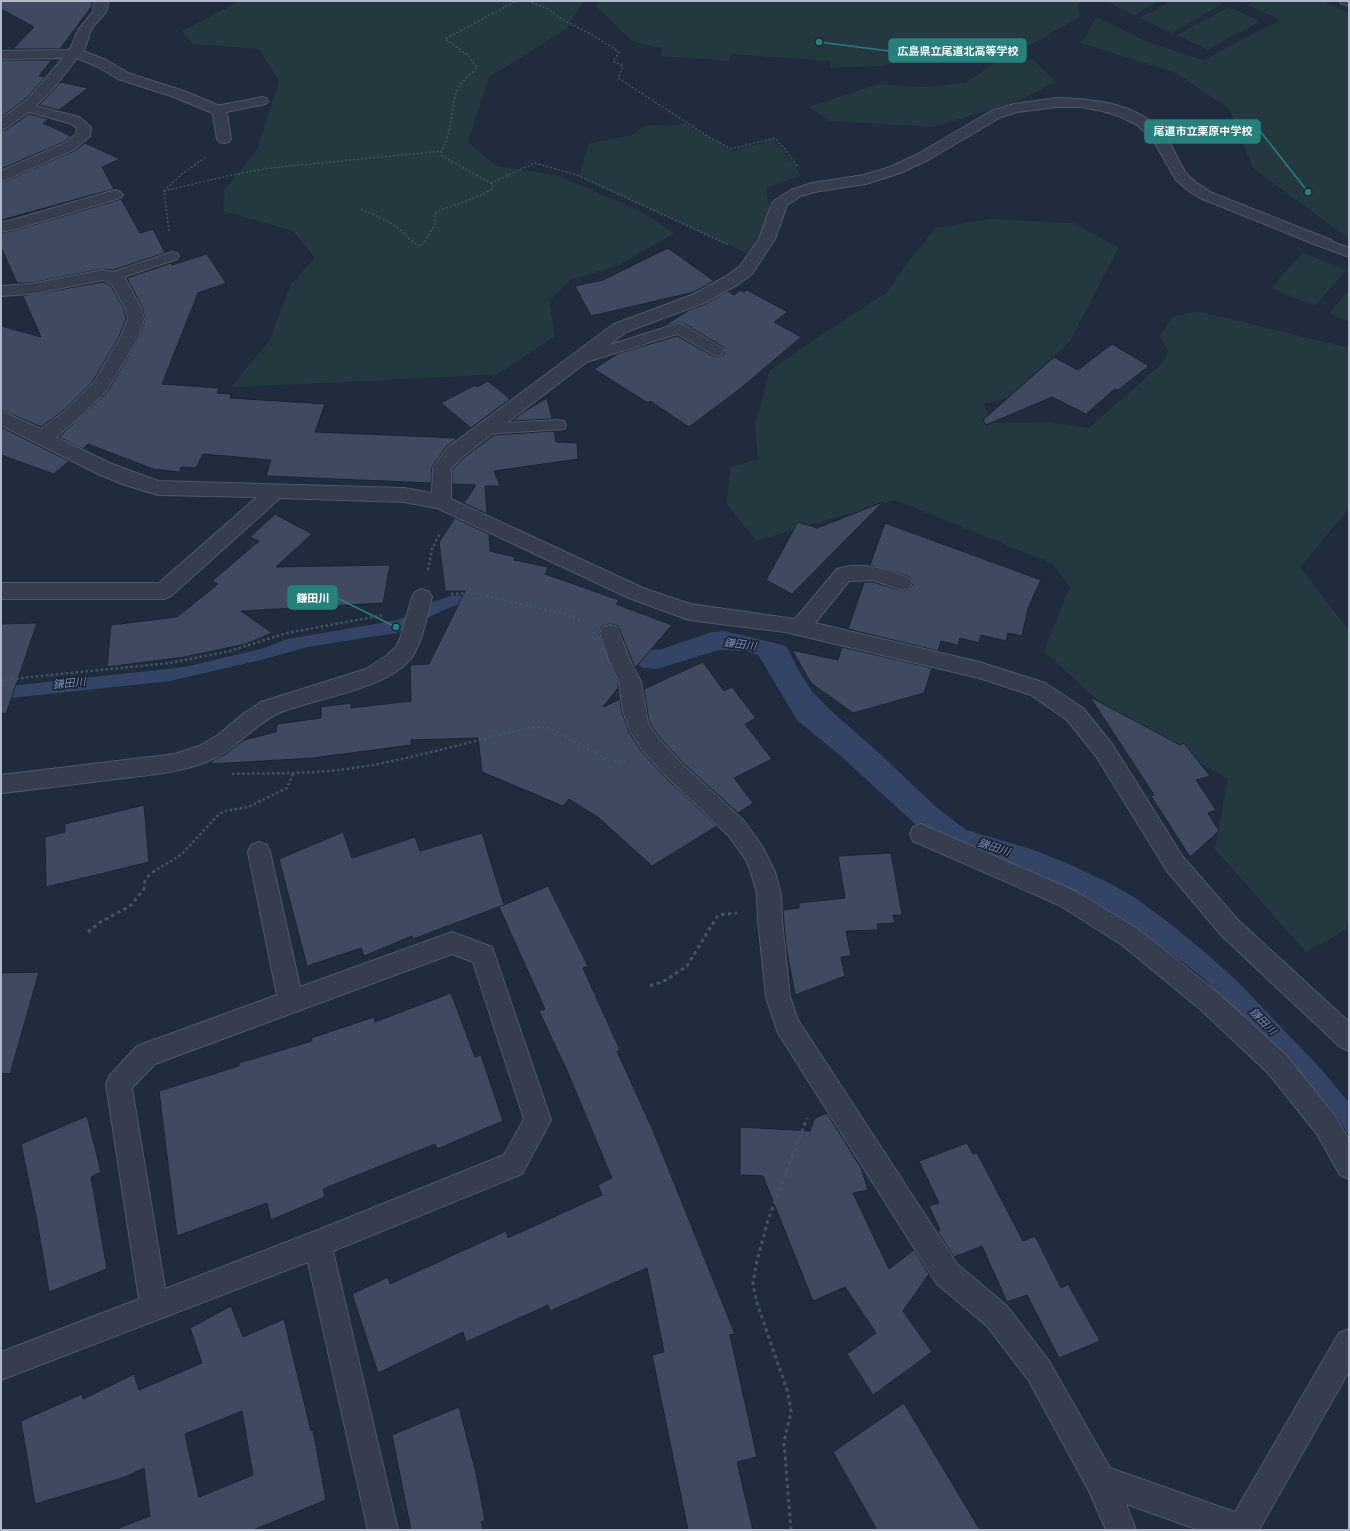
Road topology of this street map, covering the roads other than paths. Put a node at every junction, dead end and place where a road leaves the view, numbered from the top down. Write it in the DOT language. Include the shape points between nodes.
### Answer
graph roads {
  1 [pos="101,1"];
  2 [pos="1345,1"];
  3 [pos="1349,3"];
  4 [pos="72,53"];
  5 [pos="1,55"];
  6 [pos="262,101"];
  7 [pos="25,107"];
  8 [pos="216,110"];
  9 [pos="1,125"];
  10 [pos="224,140"];
  11 [pos="1,178"];
  12 [pos="115,195"];
  13 [pos="1,227"];
  14 [pos="1325,243"];
  15 [pos="1349,253"];
  16 [pos="172,256"];
  17 [pos="112,277"];
  18 [pos="1,291"];
  19 [pos="717,351"];
  20 [pos="580,359"];
  21 [pos="1,417"];
  22 [pos="558,425"];
  23 [pos="485,430"];
  24 [pos="43,437"];
  25 [pos="276,491"];
  26 [pos="441,502"];
  27 [pos="902,583"];
  28 [pos="1,591"];
  29 [pos="420,603"];
  30 [pos="800,627"];
  31 [pos="613,640"];
  32 [pos="1,784"];
  33 [pos="921,834"];
  34 [pos="258,852"];
  35 [pos="291,1001"];
  36 [pos="1349,1039"];
  37 [pos="1349,1166"];
  38 [pos="318,1244"];
  39 [pos="154,1307"];
  40 [pos="1349,1343"];
  41 [pos="1,1366"];
  42 [pos="1100,1480"];
  43 [pos="383,1530"];
  44 [pos="1121,1530"];
  1 -- 4 [label="street" via="101,10 87,26"];
  2 -- 3 [label="lane"];
  4 -- 5 [label="street"];
  4 -- 7 [label="street" via="54,80"];
  4 -- 8 [label="street" via="123,76 179,94"];
  6 -- 8 [label="lane"];
  7 -- 9 [label="street"];
  7 -- 11 [label="street" via="74,120 84,127 83,136 70,146"];
  8 -- 10 [label="street" via="221,117"];
  12 -- 13 [label="street"];
  14 -- 15 [label="lane"];
  14 -- 20 [label="street" via="1205,195 1191,186 1181,177 1158,135 1125,113 1086,104 1063,102 1021,106 996,114 923,157 895,170 866,179 796,193 780,203 767,239 746,270 698,299 620,328"];
  16 -- 17 [label="lane"];
  17 -- 18 [label="street" via="103,275 31,289"];
  17 -- 24 [label="street" via="119,282 133,308 136,319 130,338 100,386 71,415"];
  19 -- 20 [label="lane" via="679,328"];
  20 -- 23 [label="street"];
  21 -- 24 [label="street"];
  22 -- 23 [label="lane"];
  23 -- 26 [label="street" via="454,453 442,468"];
  24 -- 25 [label="street" via="105,469 158,488"];
  25 -- 26 [label="street" via="404,495"];
  25 -- 28 [label="street" via="164,591"];
  26 -- 30 [label="street" via="636,593 689,612"];
  27 -- 30 [label="street" via="874,573 844,574"];
  29 -- 32 [label="street" via="410,639 404,652 393,662 373,675 269,708 207,752 175,763"];
  30 -- 36 [label="street" via="979,670 1038,689 1075,714 1104,750 1174,864 1230,928"];
  31 -- 42 [label="street" via="630,682 638,725 668,764 736,828 754,853 765,876 769,894 778,997 788,1025 948,1274 997,1316 1039,1371"];
  33 -- 37 [label="street" via="1067,898 1130,937 1209,1001 1277,1064 1326,1125"];
  34 -- 35 [label="street"];
  35 -- 38 [label="street" via="452,943 483,955 538,1120 513,1165"];
  35 -- 39 [label="street" via="146,1055 119,1084"];
  38 -- 39 [label="street"];
  38 -- 43 [label="street"];
  39 -- 41 [label="street"];
  40 -- 42 [label="street" via="1242,1530"];
  42 -- 44 [label="street"];
}
